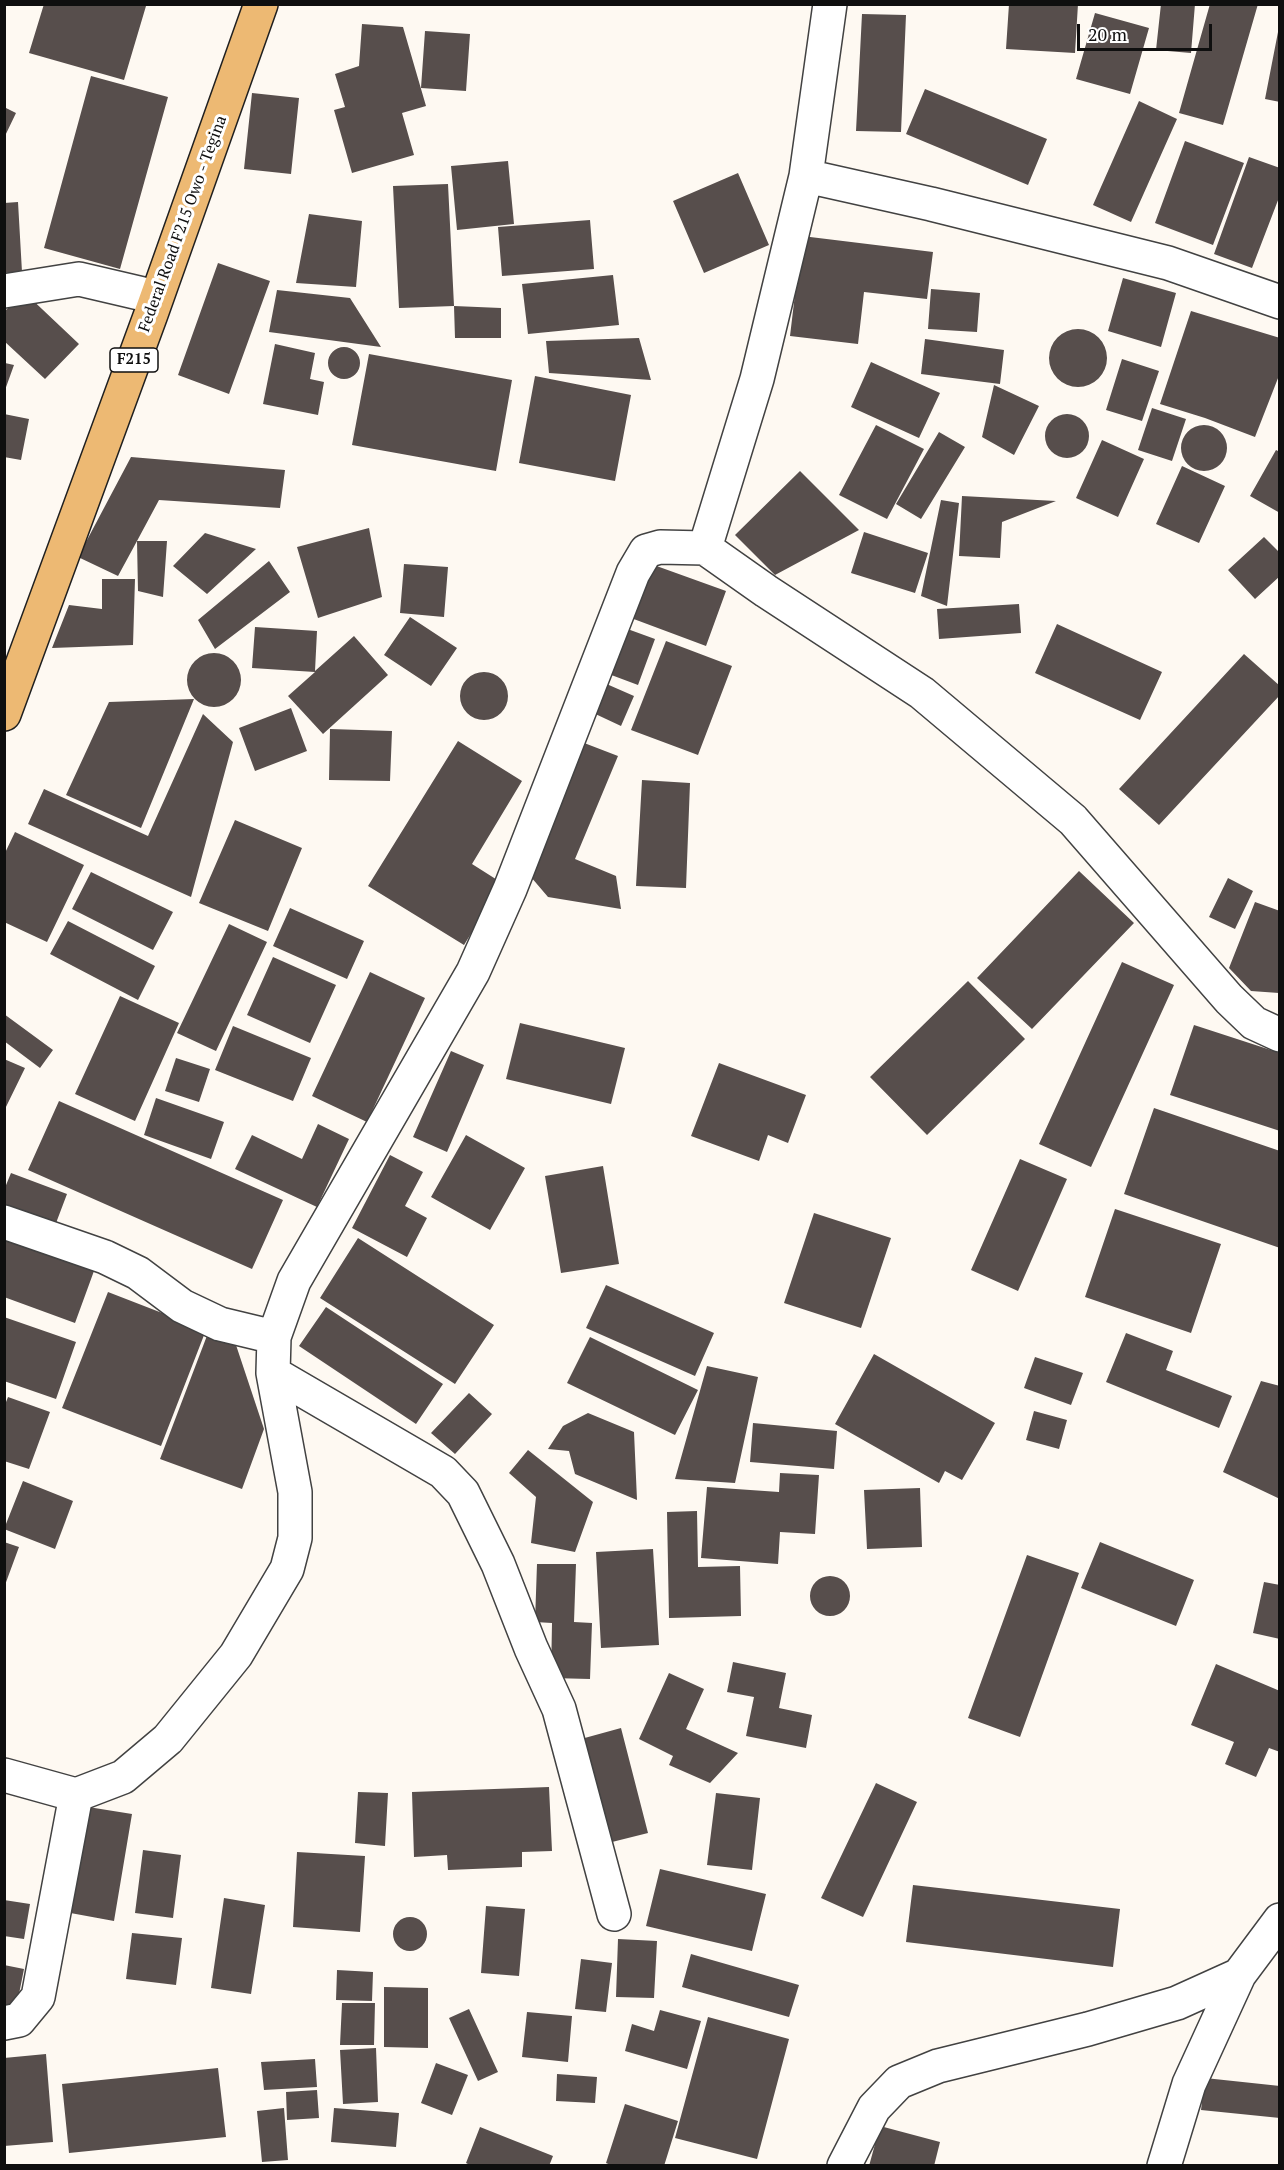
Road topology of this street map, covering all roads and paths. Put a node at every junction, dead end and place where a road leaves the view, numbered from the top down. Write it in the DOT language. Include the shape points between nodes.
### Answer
graph roads {
  1 [pos="261,4"];
  2 [pos="830,4"];
  3 [pos="806,176"];
  4 [pos="4,291"];
  5 [pos="156,297"];
  6 [pos="1280,302"];
  7 [pos="705,548"];
  8 [pos="4,714"];
  9 [pos="1280,1035"];
  10 [pos="4,1222"];
  11 [pos="274,1337"];
  12 [pos="273,1373"];
  13 [pos="4,1775"];
  14 [pos="76,1795"];
  15 [pos="614,1914"];
  16 [pos="1280,1920"];
  17 [pos="1239,1975"];
  18 [pos="4,2023"];
  19 [pos="844,2166"];
  20 [pos="1164,2166"];
  1 -- 5 [label="main road, Federal Road F215 Owo - Tegina / F215"];
  2 -- 3 [label="street"];
  3 -- 6 [label="street" via="1168,263"];
  3 -- 7 [label="street" via="757,379"];
  4 -- 5 [label="street" via="80,279"];
  5 -- 8 [label="main road, Federal Road F215 Owo - Tegina / F215"];
  7 -- 9 [label="street" via="922,693 1073,820 1229,999 1254,1023"];
  7 -- 11 [label="street" via="660,547 646,551 633,573 510,889 473,972 294,1281"];
  10 -- 11 [label="street" via="105,1257 138,1273 182,1306 220,1324"];
  11 -- 12 [label="street"];
  12 -- 14 [label="street" via="295,1492 295,1538 288,1569 236,1655 168,1739 123,1777"];
  12 -- 15 [label="street" via="443,1472 463,1493 498,1564 559,1709"];
  13 -- 14 [label="street"];
  14 -- 18 [label="street" via="38,1997 19,2020"];
  16 -- 17 [label="street"];
  17 -- 19 [label="street" via="1177,2002 1088,2029 938,2066 899,2082 874,2108"];
  17 -- 20 [label="street" via="1189,2084"];
}
